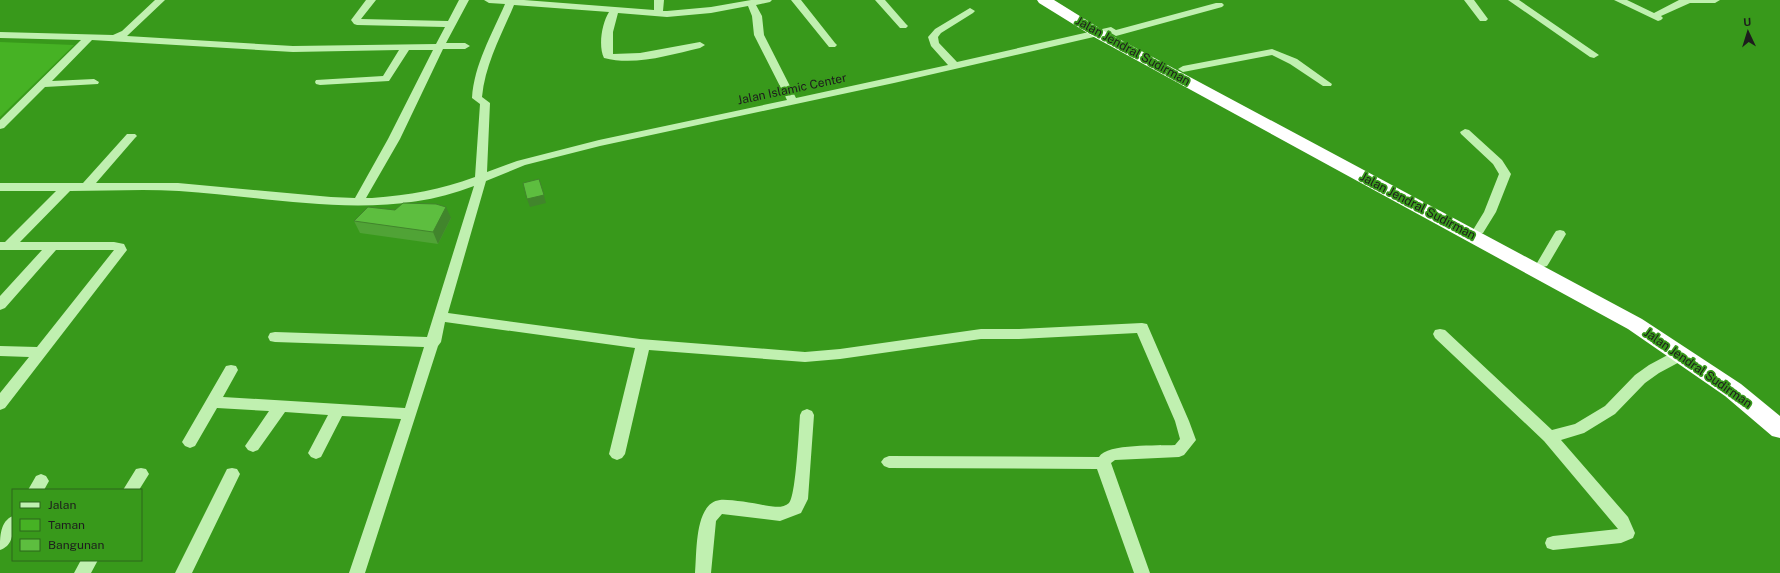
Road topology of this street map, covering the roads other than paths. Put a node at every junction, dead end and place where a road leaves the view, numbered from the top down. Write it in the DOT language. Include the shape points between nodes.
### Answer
graph roads {
  1 [pos="160,0"];
  2 [pos="371,0"];
  3 [pos="464,0"];
  4 [pos="489,0"];
  5 [pos="590,0"];
  6 [pos="659,0"];
  7 [pos="767,0"];
  8 [pos="796,0"];
  9 [pos="880,0"];
  10 [pos="1044,0"];
  11 [pos="1056,0"];
  12 [pos="1469,0"];
  13 [pos="1513,0"];
  14 [pos="1619,0"];
  15 [pos="1684,0"];
  16 [pos="1688,0"];
  17 [pos="1715,0"];
  18 [pos="511,2"];
  19 [pos="751,3"];
  20 [pos="720,4"];
  21 [pos="1219,5"];
  22 [pos="585,8"];
  23 [pos="615,11"];
  24 [pos="970,11"];
  25 [pos="658,14"];
  26 [pos="1483,19"];
  27 [pos="451,24"];
  28 [pos="903,26"];
  29 [pos="1109,33"];
  30 [pos="0,35"];
  31 [pos="114,38"];
  32 [pos="88,39"];
  33 [pos="700,45"];
  34 [pos="832,45"];
  35 [pos="440,46"];
  36 [pos="465,46"];
  37 [pos="406,47"];
  38 [pos="1594,55"];
  39 [pos="955,66"];
  40 [pos="1183,69"];
  41 [pos="94,82"];
  42 [pos="320,82"];
  43 [pos="43,84"];
  44 [pos="1327,84"];
  45 [pos="793,101"];
  46 [pos="0,126"];
  47 [pos="1465,132"];
  48 [pos="131,136"];
  49 [pos="481,179"];
  50 [pos="0,187"];
  51 [pos="66,188"];
  52 [pos="85,188"];
  53 [pos="358,202"];
  54 [pos="1478,230"];
  55 [pos="1560,234"];
  56 [pos="4,246"];
  57 [pos="52,247"];
  58 [pos="1543,263"];
  59 [pos="0,305"];
  60 [pos="441,317"];
  61 [pos="1440,334"];
  62 [pos="275,338"];
  63 [pos="434,342"];
  64 [pos="643,344"];
  65 [pos="0,352"];
  66 [pos="40,352"];
  67 [pos="1682,354"];
  68 [pos="231,370"];
  69 [pos="213,402"];
  70 [pos="0,404"];
  71 [pos="282,405"];
  72 [pos="338,409"];
  73 [pos="410,414"];
  74 [pos="807,415"];
  75 [pos="1780,417"];
  76 [pos="1780,429"];
  77 [pos="1549,437"];
  78 [pos="190,442"];
  79 [pos="253,446"];
  80 [pos="316,453"];
  81 [pos="617,454"];
  82 [pos="890,462"];
  83 [pos="1103,463"];
  84 [pos="141,474"];
  85 [pos="232,474"];
  86 [pos="133,489"];
  87 [pos="12,525"];
  88 [pos="0,543"];
  89 [pos="1553,543"];
  90 [pos="89,561"];
  91 [pos="82,573"];
  92 [pos="183,573"];
  93 [pos="357,573"];
  94 [pos="703,573"];
  95 [pos="1142,573"];
  1 -- 31 [label="street" via="125,33"];
  2 -- 27 [label="street" via="357,22"];
  3 -- 27 [label="street"];
  4 -- 18 [label="street"];
  5 -- 22 [label="street"];
  6 -- 25 [label="street"];
  7 -- 19 [label="street"];
  8 -- 34 [label="street"];
  9 -- 28 [label="street"];
  10 -- 29 [label="highway, Jalan Jendral Sudirman"];
  11 -- 29 [label="highway, Jalan Jendral Sudirman"];
  12 -- 26 [label="street"];
  13 -- 38 [label="street"];
  14 -- 16 [label="street" via="1656,17"];
  15 -- 16 [label="street"];
  16 -- 17 [label="street"];
  18 -- 22 [label="street"];
  18 -- 49 [label="street" via="480,77 477,98 485,103"];
  19 -- 20 [label="street"];
  19 -- 45 [label="street" via="758,16 759,35"];
  20 -- 25 [label="street" via="682,13"];
  21 -- 29 [label="street, Jalan Islamic Center"];
  22 -- 23 [label="street"];
  23 -- 25 [label="street"];
  23 -- 33 [label="street" via="611,16 608,33 608,56 639,56"];
  24 -- 39 [label="street" via="938,31 932,40"];
  27 -- 35 [label="street"];
  29 -- 39 [label="street, Jalan Islamic Center"];
  29 -- 40 [label="highway, Jalan Jendral Sudirman"];
  29 -- 67 [label="highway, Jalan Jendral Sudirman" via="1584,295"];
  30 -- 32 [label="street"];
  31 -- 32 [label="street"];
  31 -- 37 [label="street" via="293,49"];
  32 -- 43 [label="street"];
  35 -- 36 [label="street"];
  35 -- 37 [label="street"];
  35 -- 53 [label="street" via="394,139"];
  37 -- 42 [label="street" via="387,78"];
  39 -- 45 [label="street, Jalan Islamic Center"];
  40 -- 44 [label="street" via="1272,52 1294,62"];
  40 -- 54 [label="highway, Jalan Jendral Sudirman"];
  41 -- 43 [label="street"];
  43 -- 46 [label="street"];
  45 -- 49 [label="street, Jalan Islamic Center" via="599,143 521,163"];
  47 -- 54 [label="street" via="1498,162 1505,174 1490,212"];
  48 -- 52 [label="street"];
  49 -- 53 [label="street, Jalan Islamic Center" via="411,199"];
  49 -- 60 [label="street" via="478,197"];
  50 -- 51 [label="street, Jalan Islamic Center"];
  51 -- 52 [label="street, Jalan Islamic Center"];
  51 -- 56 [label="street"];
  52 -- 53 [label="street, Jalan Islamic Center" via="178,187"];
  54 -- 58 [label="highway, Jalan Jendral Sudirman"];
  55 -- 58 [label="street"];
  56 -- 57 [label="street"];
  57 -- 59 [label="street"];
  57 -- 66 [label="street" via="114,246 120,247 121,250"];
  58 -- 75 [label="highway, Jalan Jendral Sudirman" via="1622,306 1658,329 1740,385"];
  60 -- 63 [label="street"];
  60 -- 64 [label="street"];
  61 -- 77 [label="street"];
  62 -- 63 [label="street"];
  63 -- 73 [label="street"];
  64 -- 81 [label="street"];
  64 -- 83 [label="street" via="814,356 968,335 1142,328 1188,440 1179,451 1113,454"];
  65 -- 66 [label="street"];
  66 -- 70 [label="street"];
  67 -- 76 [label="highway, Jalan Jendral Sudirman" via="1733,390"];
  67 -- 77 [label="street" via="1640,379 1610,410 1578,429"];
  68 -- 69 [label="street"];
  69 -- 71 [label="street"];
  69 -- 78 [label="street"];
  71 -- 72 [label="street"];
  71 -- 79 [label="street"];
  72 -- 73 [label="street"];
  72 -- 80 [label="street"];
  73 -- 93 [label="street"];
  74 -- 94 [label="street" via="802,485 800,499 795,508 780,514 720,507 708,520"];
  77 -- 89 [label="street" via="1622,522 1627,533 1620,536"];
  82 -- 83 [label="street"];
  83 -- 95 [label="street"];
  84 -- 86 [label="street"];
  85 -- 92 [label="street"];
  87 -- 88 [label="street"];
  90 -- 91 [label="street"];
}
